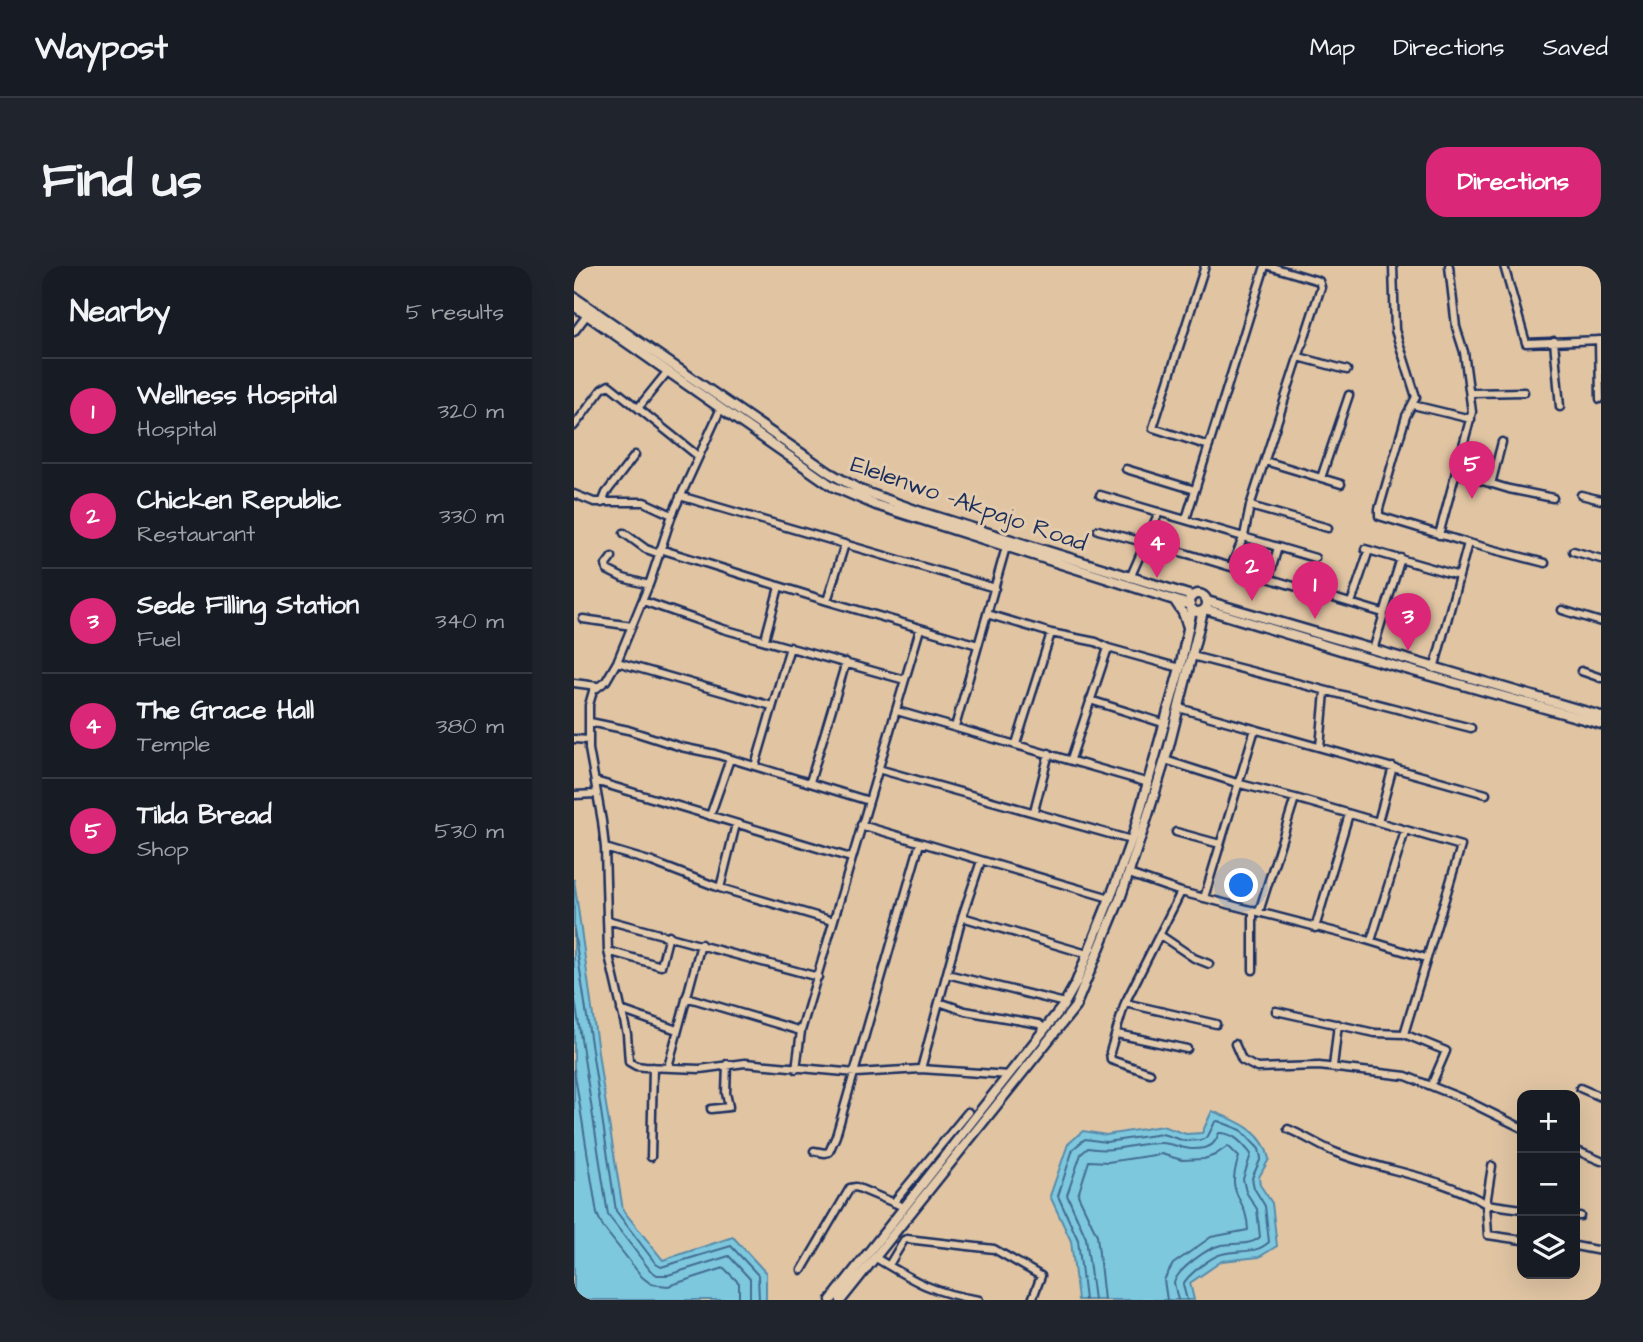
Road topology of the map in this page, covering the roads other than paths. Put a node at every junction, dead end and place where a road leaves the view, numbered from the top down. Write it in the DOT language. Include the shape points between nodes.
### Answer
graph roads {
  1 [pos="1205,266"];
  2 [pos="1267,266"];
  3 [pos="1393,266"];
  4 [pos="1449,266"];
  5 [pos="1504,266"];
  6 [pos="574,297"];
  7 [pos="574,306"];
  8 [pos="587,315"];
  9 [pos="574,332"];
  10 [pos="1600,340"];
  11 [pos="1554,341"];
  12 [pos="1299,357"];
  13 [pos="1347,370"];
  14 [pos="668,371"];
  15 [pos="1524,392"];
  16 [pos="1471,393"];
  17 [pos="1349,395"];
  18 [pos="1600,399"];
  19 [pos="1413,405"];
  20 [pos="639,407"];
  21 [pos="1560,407"];
  22 [pos="721,408"];
  23 [pos="1471,419"];
  24 [pos="574,426"];
  25 [pos="1502,442"];
  26 [pos="1209,446"];
  27 [pos="635,455"];
  28 [pos="698,456"];
  29 [pos="1265,461"];
  30 [pos="1126,469"];
  31 [pos="1456,473"];
  32 [pos="1321,478"];
  33 [pos="1341,484"];
  34 [pos="1491,484"];
  35 [pos="1195,490"];
  36 [pos="574,494"];
  37 [pos="1100,495"];
  38 [pos="1581,495"];
  39 [pos="680,496"];
  40 [pos="1553,498"];
  41 [pos="1601,500"];
  42 [pos="602,503"];
  43 [pos="1250,506"];
  44 [pos="1160,512"];
  45 [pos="672,515"];
  46 [pos="1186,519"];
  47 [pos="1328,528"];
  48 [pos="1098,530"];
  49 [pos="624,533"];
  50 [pos="1439,535"];
  51 [pos="1244,536"];
  52 [pos="1146,543"];
  53 [pos="1468,543"];
  54 [pos="845,544"];
  55 [pos="1006,547"];
  56 [pos="1279,547"];
  57 [pos="660,551"];
  58 [pos="1573,551"];
  59 [pos="612,557"];
  60 [pos="1315,558"];
  61 [pos="1401,558"];
  62 [pos="1601,559"];
  63 [pos="1545,563"];
  64 [pos="1231,567"];
  65 [pos="1460,576"];
  66 [pos="1130,578"];
  67 [pos="1269,578"];
  68 [pos="649,585"];
  69 [pos="779,587"];
  70 [pos="995,587"];
  71 [pos="1174,600"];
  72 [pos="643,601"];
  73 [pos="827,601"];
  74 [pos="1191,603"];
  75 [pos="1351,603"];
  76 [pos="1205,607"];
  77 [pos="1562,610"];
  78 [pos="1383,613"];
  79 [pos="987,614"];
  80 [pos="1221,614"];
  81 [pos="583,619"];
  82 [pos="1601,622"];
  83 [pos="632,626"];
  84 [pos="1200,628"];
  85 [pos="920,629"];
  86 [pos="1188,630"];
  87 [pos="1051,633"];
  88 [pos="765,639"];
  89 [pos="978,645"];
  90 [pos="790,647"];
  91 [pos="1108,648"];
  92 [pos="1373,650"];
  93 [pos="1192,656"];
  94 [pos="617,662"];
  95 [pos="846,662"];
  96 [pos="1180,668"];
  97 [pos="1434,668"];
  98 [pos="1581,671"];
  99 [pos="1601,678"];
  100 [pos="905,680"];
  101 [pos="574,683"];
  102 [pos="597,687"];
  103 [pos="1325,692"];
  104 [pos="1090,700"];
  105 [pos="772,706"];
  106 [pos="1179,708"];
  107 [pos="897,711"];
  108 [pos="1601,716"];
  109 [pos="590,722"];
  110 [pos="1166,724"];
  111 [pos="1601,724"];
  112 [pos="955,727"];
  113 [pos="1471,728"];
  114 [pos="1255,729"];
  115 [pos="574,739"];
  116 [pos="589,740"];
  117 [pos="1016,744"];
  118 [pos="1320,747"];
  119 [pos="1049,753"];
  120 [pos="730,759"];
  121 [pos="1071,759"];
  122 [pos="1165,760"];
  123 [pos="755,766"];
  124 [pos="1393,767"];
  125 [pos="878,769"];
  126 [pos="595,781"];
  127 [pos="810,782"];
  128 [pos="1149,783"];
  129 [pos="1240,784"];
  130 [pos="597,794"];
  131 [pos="1486,794"];
  132 [pos="574,795"];
  133 [pos="1296,798"];
  134 [pos="869,801"];
  135 [pos="1034,811"];
  136 [pos="1349,814"];
  137 [pos="710,816"];
  138 [pos="1378,822"];
  139 [pos="736,824"];
  140 [pos="861,825"];
  141 [pos="1405,831"];
  142 [pos="1176,832"];
  143 [pos="1131,840"];
  144 [pos="920,843"];
  145 [pos="1220,844"];
  146 [pos="605,848"];
  147 [pos="850,858"];
  148 [pos="981,861"];
  149 [pos="1129,874"];
  150 [pos="720,888"];
  151 [pos="1181,892"];
  152 [pos="1110,898"];
  153 [pos="1205,898"];
  154 [pos="1256,911"];
  155 [pos="962,917"];
  156 [pos="607,920"];
  157 [pos="833,921"];
  158 [pos="1315,928"];
  159 [pos="669,935"];
  160 [pos="1160,935"];
  161 [pos="1371,941"];
  162 [pos="701,944"];
  163 [pos="608,951"];
  164 [pos="1087,954"];
  165 [pos="1426,958"];
  166 [pos="1209,964"];
  167 [pos="1253,970"];
  168 [pos="947,974"];
  169 [pos="818,977"];
  170 [pos="686,997"];
  171 [pos="939,1002"];
  172 [pos="1065,1003"];
  173 [pos="1125,1003"];
  174 [pos="621,1010"];
  175 [pos="1276,1011"];
  176 [pos="1216,1024"];
  177 [pos="1338,1024"];
  178 [pos="1045,1029"];
  179 [pos="677,1030"];
  180 [pos="801,1031"];
  181 [pos="1117,1034"];
  182 [pos="1404,1034"];
  183 [pos="1235,1044"];
  184 [pos="1187,1049"];
  185 [pos="727,1064"];
  186 [pos="653,1067"];
  187 [pos="668,1067"];
  188 [pos="1332,1067"];
  189 [pos="796,1069"];
  190 [pos="921,1069"];
  191 [pos="856,1073"];
  192 [pos="1150,1073"];
  193 [pos="1009,1075"];
  194 [pos="1431,1086"];
  195 [pos="1580,1088"];
  196 [pos="1601,1097"];
  197 [pos="710,1109"];
  198 [pos="968,1112"];
  199 [pos="1517,1126"];
  200 [pos="1288,1129"];
  201 [pos="814,1150"];
  202 [pos="1580,1152"];
  203 [pos="651,1157"];
  204 [pos="1601,1161"];
  205 [pos="1492,1166"];
  206 [pos="894,1202"];
  207 [pos="1486,1204"];
  208 [pos="904,1207"];
  209 [pos="1517,1208"];
  210 [pos="1517,1239"];
  211 [pos="1580,1247"];
  212 [pos="1601,1251"];
  213 [pos="876,1258"];
  214 [pos="889,1265"];
  215 [pos="802,1270"];
  216 [pos="844,1291"];
  217 [pos="831,1300"];
  218 [pos="841,1300"];
  219 [pos="979,1300"];
  220 [pos="1032,1300"];
  1 -- 26 [label="street" via="1153,428"];
  2 -- 12 [label="street" via="1321,283"];
  2 -- 26 [label="street"];
  3 -- 19 [label="street" via="1395,330 1414,385"];
  4 -- 16 [label="street" via="1456,327"];
  5 -- 11 [label="street" via="1525,344"];
  6 -- 66 [label="main road, Elelenwo -Akpajo Road" via="860,489"];
  7 -- 8 [label="main road, Elelenwo -Akpajo Road"];
  8 -- 9 [label="street"];
  8 -- 14 [label="main road, Elelenwo -Akpajo Road"];
  10 -- 11 [label="street"];
  10 -- 18 [label="street"];
  11 -- 21 [label="street"];
  12 -- 13 [label="street"];
  12 -- 29 [label="street"];
  14 -- 20 [label="street"];
  14 -- 22 [label="main road, Elelenwo -Akpajo Road"];
  15 -- 16 [label="street"];
  16 -- 23 [label="street"];
  17 -- 32 [label="street"];
  19 -- 23 [label="street"];
  19 -- 50 [label="street" via="1379,516"];
  20 -- 24 [label="street" via="608,385"];
  20 -- 28 [label="street"];
  22 -- 28 [label="street"];
  22 -- 55 [label="main road, Elelenwo -Akpajo Road" via="849,495"];
  23 -- 31 [label="street"];
  25 -- 34 [label="street"];
  26 -- 35 [label="street"];
  27 -- 42 [label="street"];
  28 -- 39 [label="street"];
  29 -- 32 [label="street"];
  29 -- 43 [label="street"];
  30 -- 35 [label="street"];
  31 -- 34 [label="street"];
  31 -- 50 [label="street"];
  32 -- 33 [label="street"];
  34 -- 40 [label="street"];
  35 -- 46 [label="street"];
  36 -- 42 [label="street"];
  37 -- 44 [label="street"];
  38 -- 41 [label="street"];
  39 -- 45 [label="street"];
  39 -- 54 [label="street"];
  42 -- 45 [label="street" via="644,502"];
  43 -- 47 [label="street"];
  43 -- 51 [label="street"];
  44 -- 46 [label="street"];
  44 -- 52 [label="street"];
  45 -- 57 [label="street"];
  46 -- 51 [label="street"];
  48 -- 52 [label="street"];
  49 -- 57 [label="street" via="646,549"];
  50 -- 53 [label="street"];
  51 -- 56 [label="street"];
  51 -- 64 [label="street"];
  52 -- 64 [label="street"];
  52 -- 66 [label="street"];
  53 -- 63 [label="street"];
  53 -- 65 [label="street"];
  54 -- 70 [label="street"];
  54 -- 73 [label="street"];
  55 -- 70 [label="street"];
  55 -- 71 [label="main road, Elelenwo -Akpajo Road"];
  56 -- 60 [label="street"];
  56 -- 67 [label="street"];
  57 -- 68 [label="street"];
  57 -- 69 [label="street"];
  58 -- 62 [label="street"];
  59 -- 68 [label="street" via="607,570"];
  61 -- 65 [label="street"];
  61 -- 75 [label="street" via="1367,550"];
  61 -- 78 [label="street"];
  64 -- 67 [label="street"];
  65 -- 97 [label="street"];
  66 -- 74 [label="main road, Elelenwo -Akpajo Road"];
  67 -- 75 [label="street"];
  68 -- 72 [label="street"];
  69 -- 73 [label="street"];
  69 -- 88 [label="street"];
  70 -- 79 [label="street"];
  71 -- 74 [label="main road, Elelenwo -Akpajo Road"];
  71 -- 86 [label="main road"];
  72 -- 83 [label="street"];
  72 -- 88 [label="street"];
  73 -- 85 [label="street"];
  74 -- 76 [label="main road" via="1197,612"];
  74 -- 76 [label="main road" via="1201,595"];
  74 -- 86 [label="main road"];
  75 -- 78 [label="street"];
  76 -- 80 [label="main road"];
  76 -- 84 [label="main road"];
  76 -- 92 [label="main road"];
  77 -- 82 [label="street"];
  78 -- 92 [label="street"];
  79 -- 87 [label="street"];
  79 -- 89 [label="street"];
  80 -- 84 [label="main road"];
  80 -- 111 [label="main road"];
  81 -- 83 [label="street"];
  83 -- 94 [label="street"];
  84 -- 93 [label="main road"];
  85 -- 89 [label="street"];
  85 -- 100 [label="street"];
  86 -- 96 [label="main road"];
  87 -- 91 [label="street"];
  87 -- 117 [label="street"];
  88 -- 90 [label="street"];
  89 -- 112 [label="street"];
  90 -- 95 [label="street"];
  90 -- 105 [label="street"];
  91 -- 96 [label="street"];
  91 -- 104 [label="street"];
  92 -- 97 [label="main road"];
  93 -- 103 [label="street"];
  93 -- 106 [label="main road"];
  94 -- 102 [label="street"];
  94 -- 105 [label="street"];
  95 -- 100 [label="street"];
  95 -- 127 [label="street"];
  96 -- 110 [label="main road"];
  97 -- 108 [label="main road"];
  98 -- 99 [label="street"];
  100 -- 107 [label="street"];
  101 -- 102 [label="street"];
  102 -- 109 [label="street" via="589,705"];
  103 -- 113 [label="street"];
  103 -- 118 [label="street"];
  104 -- 110 [label="street"];
  104 -- 121 [label="street"];
  105 -- 123 [label="street"];
  106 -- 114 [label="street"];
  106 -- 122 [label="main road"];
  107 -- 112 [label="street"];
  107 -- 125 [label="street"];
  109 -- 116 [label="street"];
  109 -- 120 [label="street"];
  110 -- 128 [label="main road"];
  112 -- 117 [label="street"];
  114 -- 118 [label="street"];
  114 -- 129 [label="street"];
  115 -- 116 [label="street"];
  116 -- 126 [label="street"];
  117 -- 119 [label="street"];
  118 -- 124 [label="street"];
  119 -- 121 [label="street"];
  119 -- 135 [label="street"];
  120 -- 123 [label="street"];
  120 -- 137 [label="street"];
  121 -- 128 [label="street"];
  122 -- 129 [label="street"];
  122 -- 149 [label="main road"];
  123 -- 127 [label="street"];
  124 -- 131 [label="street"];
  124 -- 138 [label="street"];
  125 -- 134 [label="street"];
  125 -- 135 [label="street"];
  126 -- 130 [label="street"];
  126 -- 137 [label="street"];
  127 -- 134 [label="street"];
  128 -- 143 [label="main road"];
  129 -- 133 [label="street"];
  129 -- 145 [label="street"];
  130 -- 132 [label="street"];
  130 -- 146 [label="street"];
  133 -- 136 [label="street"];
  133 -- 154 [label="street"];
  134 -- 140 [label="street"];
  135 -- 143 [label="street"];
  136 -- 138 [label="street"];
  136 -- 158 [label="street"];
  137 -- 139 [label="street"];
  138 -- 141 [label="street"];
  139 -- 147 [label="street"];
  139 -- 150 [label="street"];
  140 -- 144 [label="street"];
  140 -- 147 [label="street"];
  141 -- 161 [label="street"];
  141 -- 165 [label="street" via="1461,846"];
  142 -- 145 [label="street"];
  143 -- 152 [label="main road"];
  144 -- 148 [label="street"];
  144 -- 191 [label="street"];
  145 -- 153 [label="street"];
  146 -- 150 [label="street"];
  146 -- 156 [label="street"];
  147 -- 157 [label="street"];
  148 -- 152 [label="street"];
  148 -- 155 [label="street"];
  149 -- 151 [label="street"];
  149 -- 213 [label="main road" via="1076,1007"];
  150 -- 157 [label="street"];
  151 -- 153 [label="street"];
  151 -- 160 [label="street"];
  152 -- 164 [label="main road"];
  153 -- 154 [label="street"];
  154 -- 158 [label="street"];
  154 -- 167 [label="street"];
  155 -- 164 [label="street"];
  155 -- 168 [label="street"];
  156 -- 159 [label="street"];
  156 -- 163 [label="street"];
  157 -- 169 [label="street"];
  158 -- 161 [label="street"];
  159 -- 162 [label="street"];
  159 -- 163 [label="street" via="661,967"];
  160 -- 166 [label="street"];
  160 -- 173 [label="street"];
  161 -- 165 [label="street"];
  162 -- 169 [label="street"];
  162 -- 170 [label="street"];
  163 -- 174 [label="street"];
  164 -- 172 [label="main road"];
  165 -- 182 [label="street"];
  168 -- 171 [label="street"];
  168 -- 172 [label="street"];
  169 -- 180 [label="street"];
  170 -- 179 [label="street"];
  170 -- 180 [label="street"];
  171 -- 178 [label="street"];
  171 -- 190 [label="street"];
  172 -- 178 [label="main road"];
  173 -- 176 [label="street"];
  173 -- 181 [label="street"];
  174 -- 179 [label="street"];
  174 -- 186 [label="street" via="629,1062"];
  175 -- 177 [label="street"];
  177 -- 182 [label="street"];
  177 -- 188 [label="street"];
  178 -- 193 [label="main road"];
  179 -- 187 [label="street"];
  180 -- 189 [label="street"];
  181 -- 184 [label="street"];
  181 -- 192 [label="street" via="1111,1060"];
  182 -- 194 [label="street" via="1446,1051"];
  183 -- 188 [label="street" via="1242,1060 1257,1068"];
  185 -- 187 [label="street" via="700,1069"];
  185 -- 189 [label="street"];
  185 -- 197 [label="street" via="729,1107"];
  186 -- 187 [label="street"];
  186 -- 203 [label="street"];
  188 -- 194 [label="street" via="1406,1076"];
  189 -- 191 [label="street"];
  190 -- 191 [label="street"];
  190 -- 193 [label="street"];
  191 -- 201 [label="street" via="829,1152"];
  193 -- 208 [label="main road"];
  194 -- 199 [label="street"];
  195 -- 196 [label="street"];
  198 -- 206 [label="street"];
  200 -- 207 [label="street" via="1336,1153 1433,1179"];
  202 -- 204 [label="street"];
  205 -- 207 [label="street"];
  206 -- 208 [label="street"];
  206 -- 215 [label="street" via="850,1188"];
  207 -- 209 [label="street"];
  207 -- 210 [label="street" via="1488,1235"];
  208 -- 216 [label="main road"];
  211 -- 212 [label="street"];
  213 -- 214 [label="street"];
  213 -- 216 [label="main road"];
  214 -- 219 [label="street" via="930,1289"];
  214 -- 220 [label="street" via="907,1239 994,1249 1041,1276"];
  216 -- 217 [label="main road"];
  216 -- 218 [label="main road"];
}
